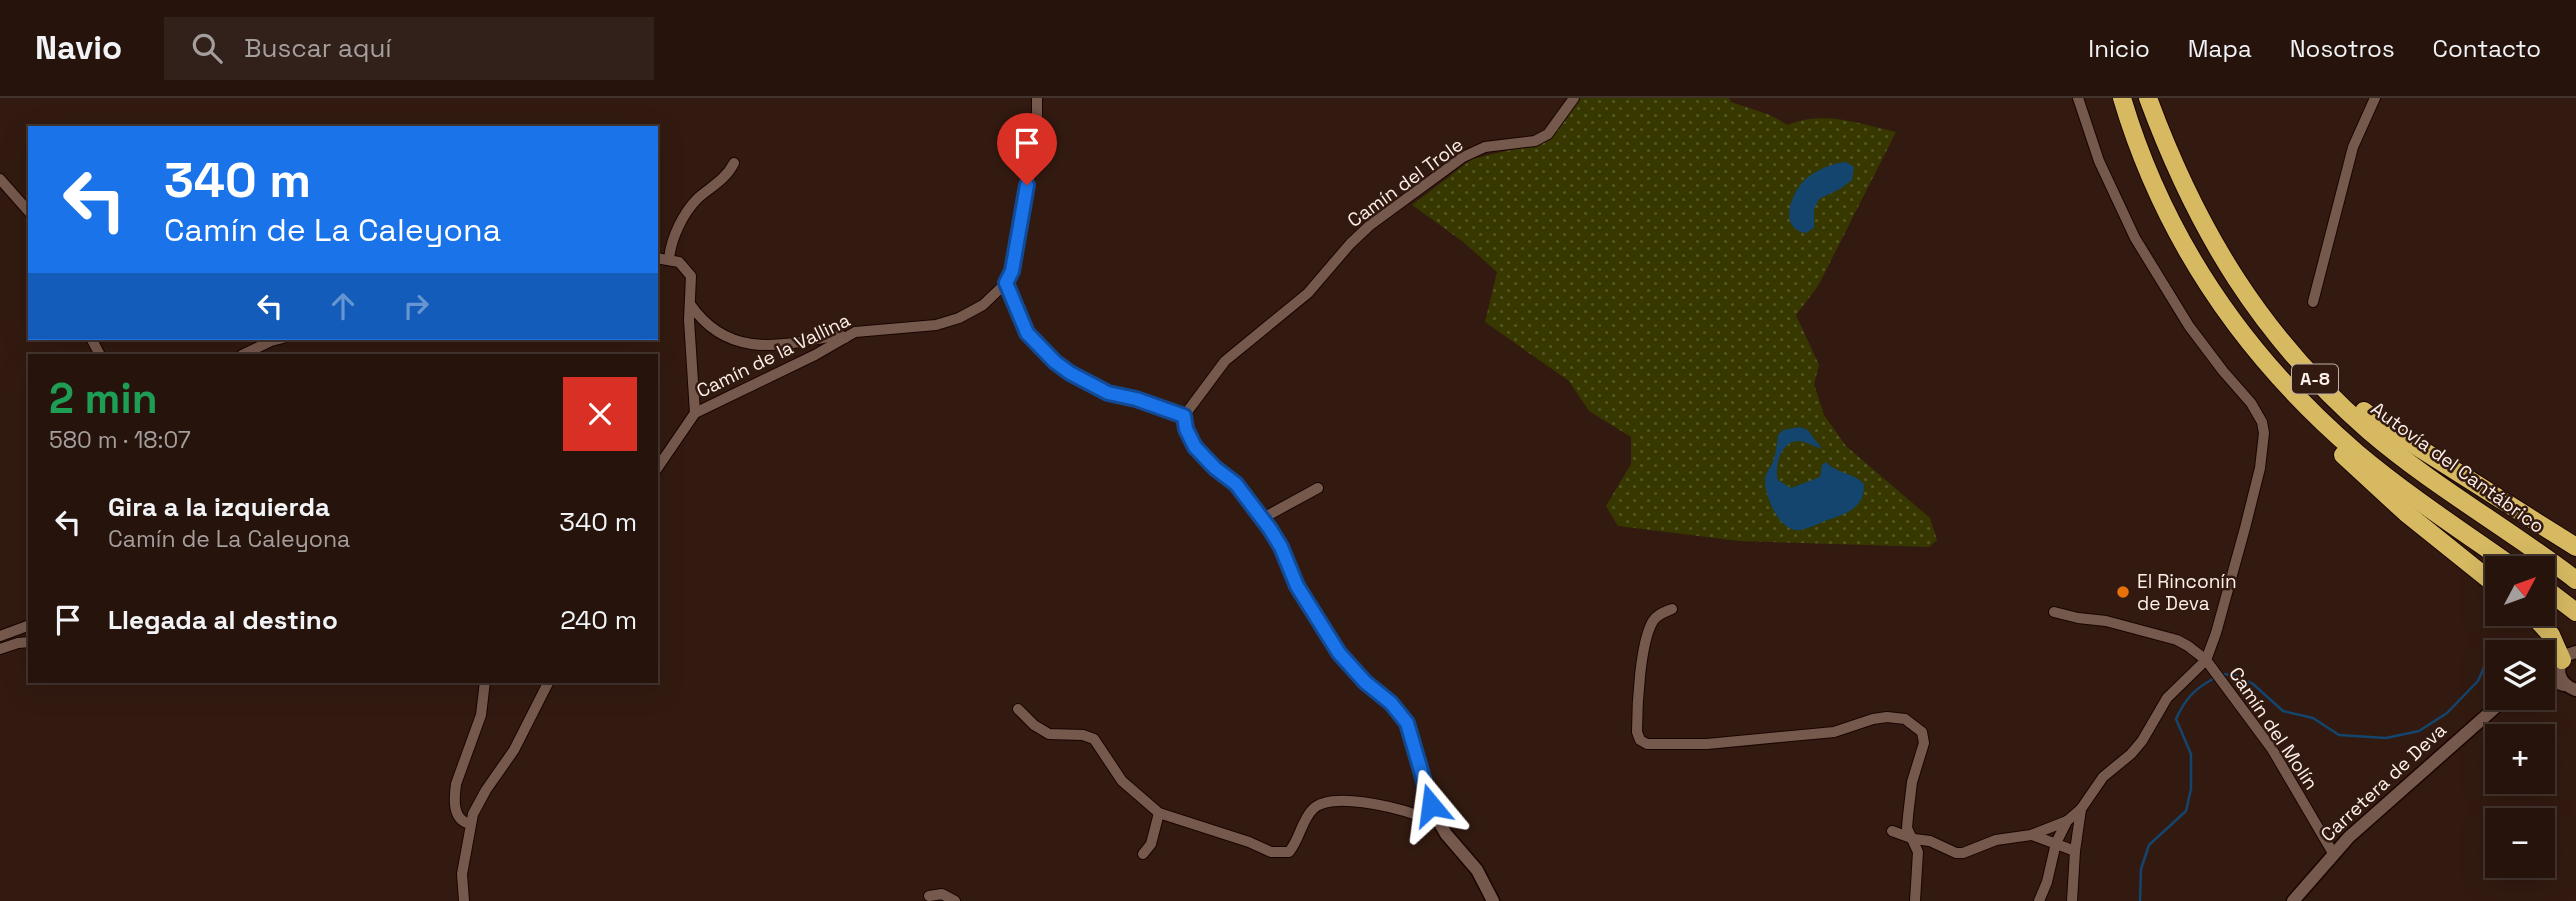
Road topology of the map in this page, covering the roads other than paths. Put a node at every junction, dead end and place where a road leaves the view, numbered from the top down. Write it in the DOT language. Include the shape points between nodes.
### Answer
graph roads {
  1 [pos="1037,98"];
  2 [pos="1574,98"];
  3 [pos="2078,98"];
  4 [pos="2122,98"];
  5 [pos="2148,98"];
  6 [pos="2154,98"];
  7 [pos="2375,98"];
  8 [pos="734,163"];
  9 [pos="0,179"];
  10 [pos="28,211"];
  11 [pos="658,258"];
  12 [pos="669,259"];
  13 [pos="1006,283"];
  14 [pos="2313,302"];
  15 [pos="690,304"];
  16 [pos="845,338"];
  17 [pos="275,340"];
  18 [pos="244,354"];
  19 [pos="2258,354"];
  20 [pos="695,412"];
  21 [pos="1184,416"];
  22 [pos="658,467"];
  23 [pos="1318,488"];
  24 [pos="1263,518"];
  25 [pos="2576,547"];
  26 [pos="2497,556"];
  27 [pos="2485,576"];
  28 [pos="2576,580"];
  29 [pos="2555,596"];
  30 [pos="1672,610"];
  31 [pos="2053,612"];
  32 [pos="2576,612"];
  33 [pos="28,626"];
  34 [pos="2543,626"];
  35 [pos="0,636"];
  36 [pos="28,642"];
  37 [pos="0,649"];
  38 [pos="2206,660"];
  39 [pos="2565,660"];
  40 [pos="485,683"];
  41 [pos="547,683"];
  42 [pos="2570,687"];
  43 [pos="1018,709"];
  44 [pos="2493,710"];
  45 [pos="2081,809"];
  46 [pos="1159,813"];
  47 [pos="1438,820"];
  48 [pos="2067,821"];
  49 [pos="470,824"];
  50 [pos="1892,831"];
  51 [pos="2031,835"];
  52 [pos="1914,839"];
  53 [pos="2056,843"];
  54 [pos="2075,851"];
  55 [pos="2333,853"];
  56 [pos="1143,854"];
  57 [pos="929,896"];
  58 [pos="464,901"];
  59 [pos="955,901"];
  60 [pos="1493,901"];
  61 [pos="1915,901"];
  62 [pos="2039,901"];
  63 [pos="2071,901"];
  64 [pos="2293,901"];
  1 -- 13 [label="street" via="1037,137"];
  2 -- 21 [label="street, Camín del Trole" via="1548,134 1535,141 1485,147 1463,157 1369,226 1308,293 1225,360"];
  3 -- 38 [label="street" via="2099,161 2135,238 2189,326 2262,422 2260,468"];
  4 -- 19 [label="highway, A-8" via="2168,218 2210,291"];
  5 -- 28 [label="highway, Autovía del Cantábrico / A-8" via="2191,202 2223,262 2266,323 2316,380 2370,431"];
  6 -- 25 [label="highway" via="2171,142 2232,259 2272,317 2323,375 2378,422"];
  7 -- 14 [label="street" via="2353,147"];
  8 -- 12 [label="street" via="725,178 686,212"];
  9 -- 10 [label="street"];
  11 -- 12 [label="street"];
  12 -- 15 [label="street" via="679,262 691,276"];
  13 -- 16 [label="street, Camín de la Vallina" via="983,305 959,318 936,325 856,332"];
  13 -- 21 [label="street" via="1027,333 1055,362 1108,393"];
  15 -- 16 [label="street" via="741,344"];
  15 -- 20 [label="street"];
  16 -- 20 [label="street, Camín de la Vallina"];
  17 -- 18 [label="street"];
  19 -- 26 [label="highway, A-8" via="2357,453"];
  19 -- 27 [label="highway" via="2275,383 2330,443"];
  20 -- 22 [label="street, Camín de la Vallina"];
  21 -- 24 [label="street" via="1195,447 1236,484"];
  23 -- 24 [label="street"];
  24 -- 47 [label="street" via="1326,633 1365,682 1407,723"];
  29 -- 32 [label="highway"];
  30 -- 52 [label="street" via="1653,621 1642,660 1640,740 1647,744 1707,744 1820,733 1887,717 1905,719 1922,732 1924,743 1910,793 1908,828"];
  31 -- 38 [label="street, Camín del Molín" via="2176,640"];
  33 -- 35 [label="street"];
  34 -- 39 [label="highway"];
  36 -- 37 [label="street"];
  38 -- 45 [label="street" via="2167,698 2132,754 2103,777"];
  38 -- 55 [label="street, Camín del Molín" via="2287,773"];
  39 -- 42 [label="street" via="2560,678"];
  40 -- 49 [label="street" via="481,715 456,784 458,815"];
  41 -- 49 [label="street"];
  43 -- 46 [label="street" via="1049,734 1094,738 1122,781"];
  44 -- 55 [label="street, Carretera de Deva"];
  45 -- 48 [label="street"];
  45 -- 54 [label="street"];
  46 -- 47 [label="street" via="1285,854 1293,848 1308,814 1322,802 1345,800"];
  46 -- 56 [label="street" via="1151,844"];
  47 -- 60 [label="street" via="1477,870"];
  48 -- 51 [label="street"];
  48 -- 53 [label="street"];
  49 -- 58 [label="street" via="462,874"];
  50 -- 52 [label="street"];
  51 -- 52 [label="street" via="1996,840 1963,853"];
  51 -- 53 [label="street"];
  52 -- 61 [label="street" via="1919,860"];
  53 -- 54 [label="street"];
  53 -- 62 [label="street"];
  54 -- 63 [label="street"];
  55 -- 64 [label="street, Carretera de Deva"];
  57 -- 59 [label="street" via="942,894"];
}
